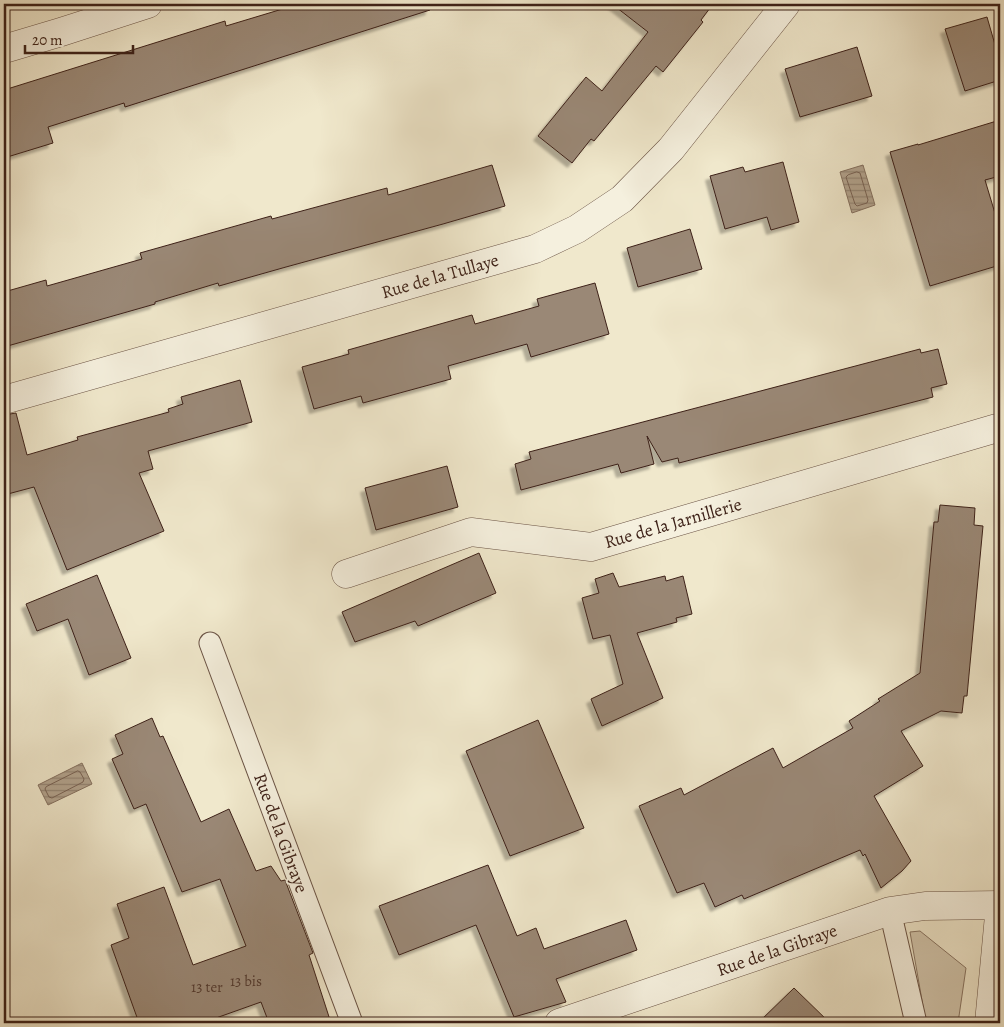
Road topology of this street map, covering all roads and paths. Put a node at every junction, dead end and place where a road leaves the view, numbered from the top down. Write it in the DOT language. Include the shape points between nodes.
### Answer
graph roads {
  1 [pos="148,4"];
  2 [pos="786,4"];
  3 [pos="4,48"];
  4 [pos="4,400"];
  5 [pos="999,424"];
  6 [pos="346,574"];
  7 [pos="210,643"];
  8 [pos="1000,905"];
  9 [pos="890,911"];
  10 [pos="352,1023"];
  11 [pos="559,1023"];
  12 [pos="916,1023"];
  13 [pos="989,1023"];
  1 -- 3 [label="street"];
  2 -- 4 [label="street, Rue de la Tullaye" via="671,149 622,199 577,229 535,249"];
  5 -- 6 [label="street, Rue de la Jarnillerie" via="590,547 471,532"];
  7 -- 10 [label="lane, Rue de la Gibraye"];
  8 -- 9 [label="street, Rue de la Gibraye" via="925,906"];
  8 -- 13 [label="street"];
  9 -- 11 [label="street, Rue de la Gibraye"];
  9 -- 12 [label="lane"];
}
